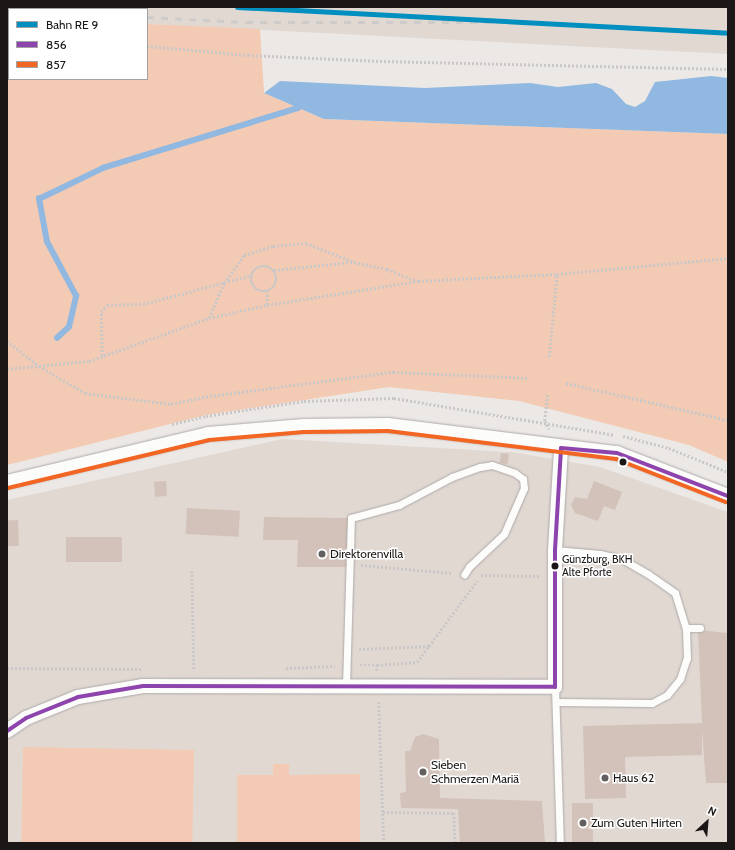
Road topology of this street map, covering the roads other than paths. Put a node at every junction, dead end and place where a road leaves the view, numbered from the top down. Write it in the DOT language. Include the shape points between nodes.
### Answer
graph roads {
  1 [pos="561,448"];
  2 [pos="7,482"];
  3 [pos="728,496"];
  4 [pos="555,550"];
  5 [pos="464,575"];
  6 [pos="686,628"];
  7 [pos="700,628"];
  8 [pos="346,686"];
  9 [pos="555,687"];
  10 [pos="556,702"];
  11 [pos="7,731"];
  12 [pos="560,843"];
  1 -- 2 [label="street" via="515,439 388,425 304,426 208,434"];
  1 -- 3 [label="street" via="617,453"];
  1 -- 4 [label="street"];
  4 -- 6 [label="lane" via="600,554 622,559 648,574 675,593"];
  4 -- 9 [label="street"];
  5 -- 8 [label="lane" via="469,567 504,534 524,488 523,479 515,473 492,465 480,467 452,477 399,505 351,518"];
  6 -- 7 [label="lane"];
  6 -- 10 [label="lane" via="687,658 680,679 667,695 652,703"];
  8 -- 9 [label="street"];
  8 -- 11 [label="street" via="143,686 78,697 26,718"];
  9 -- 10 [label="lane"];
  10 -- 12 [label="lane"];
}
